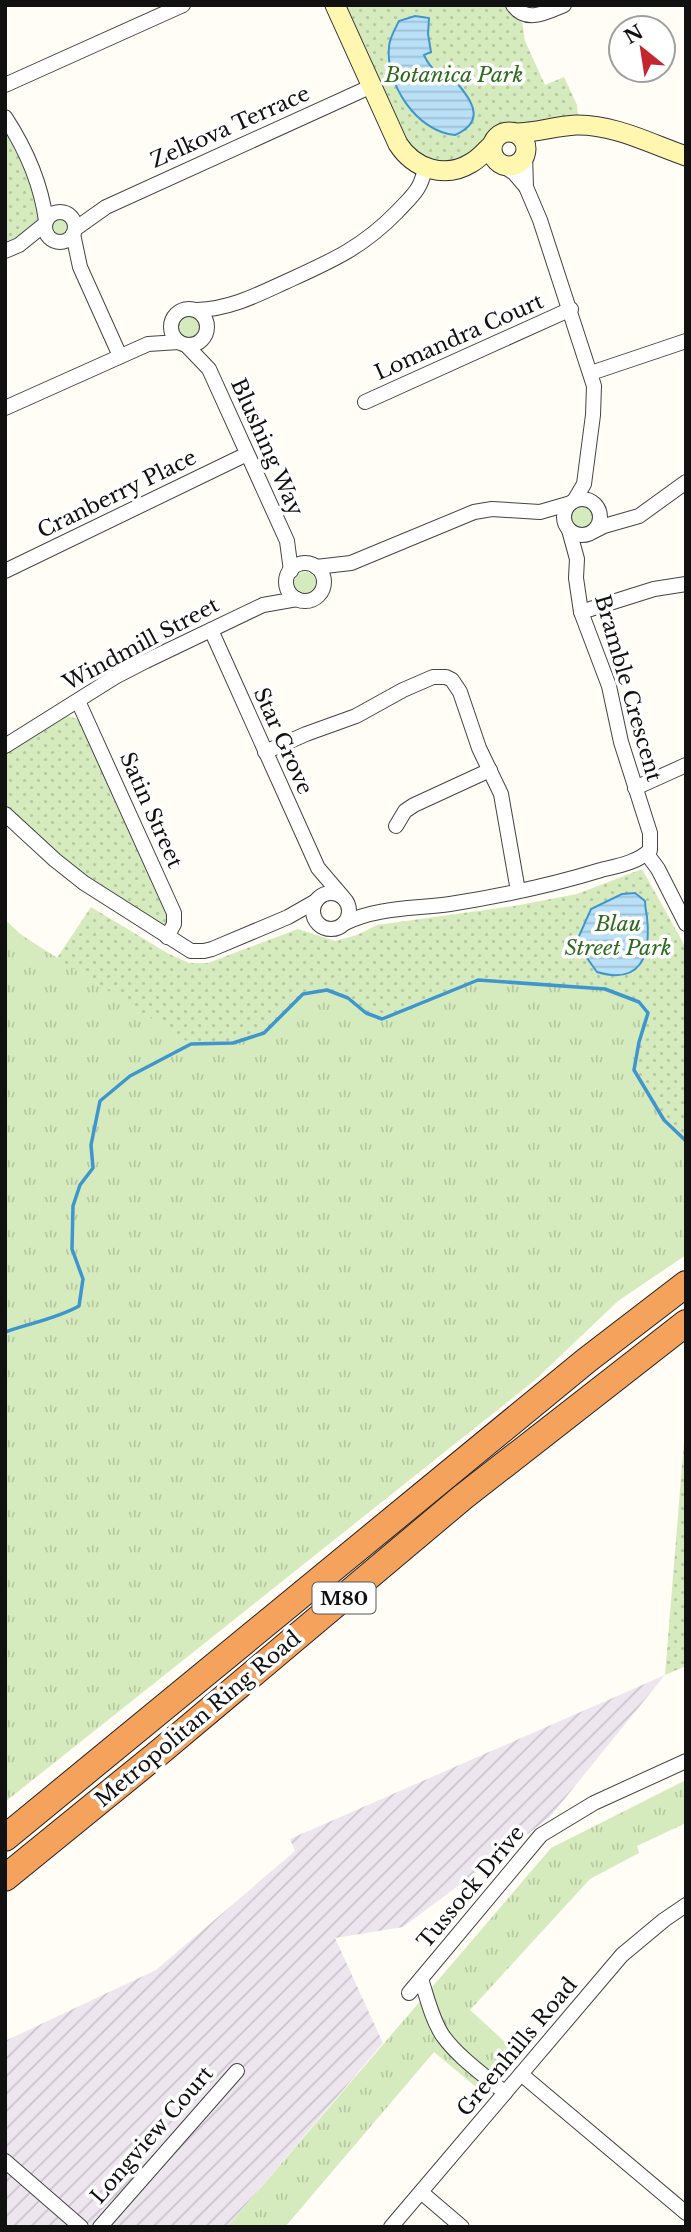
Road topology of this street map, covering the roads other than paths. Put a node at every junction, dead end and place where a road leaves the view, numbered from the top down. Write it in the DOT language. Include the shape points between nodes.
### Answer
graph roads {
  1 [pos="183,5"];
  2 [pos="335,5"];
  3 [pos="513,5"];
  4 [pos="564,5"];
  5 [pos="5,85"];
  6 [pos="372,86"];
  7 [pos="5,117"];
  8 [pos="522,146"];
  9 [pos="686,156"];
  10 [pos="497,157"];
  11 [pos="425,168"];
  12 [pos="526,187"];
  13 [pos="42,191"];
  14 [pos="106,207"];
  15 [pos="64,213"];
  16 [pos="46,223"];
  17 [pos="74,232"];
  18 [pos="55,242"];
  19 [pos="19,245"];
  20 [pos="5,251"];
  21 [pos="80,267"];
  22 [pos="232,306"];
  23 [pos="571,309"];
  24 [pos="197,310"];
  25 [pos="172,322"];
  26 [pos="207,330"];
  27 [pos="686,341"];
  28 [pos="182,343"];
  29 [pos="148,344"];
  30 [pos="120,356"];
  31 [pos="209,369"];
  32 [pos="591,373"];
  33 [pos="365,402"];
  34 [pos="5,408"];
  35 [pos="247,454"];
  36 [pos="686,482"];
  37 [pos="584,484"];
  38 [pos="572,502"];
  39 [pos="597,507"];
  40 [pos="540,512"];
  41 [pos="625,520"];
  42 [pos="568,528"];
  43 [pos="592,533"];
  44 [pos="287,541"];
  45 [pos="577,559"];
  46 [pos="351,563"];
  47 [pos="314,566"];
  48 [pos="5,572"];
  49 [pos="290,573"];
  50 [pos="686,584"];
  51 [pos="324,586"];
  52 [pos="297,599"];
  53 [pos="263,605"];
  54 [pos="581,612"];
  55 [pos="211,630"];
  56 [pos="78,701"];
  57 [pos="5,746"];
  58 [pos="265,752"];
  59 [pos="686,765"];
  60 [pos="490,770"];
  61 [pos="635,788"];
  62 [pos="5,814"];
  63 [pos="396,826"];
  64 [pos="647,854"];
  65 [pos="318,868"];
  66 [pos="518,891"];
  67 [pos="343,897"];
  68 [pos="317,900"];
  69 [pos="388,910"];
  70 [pos="288,917"];
  71 [pos="317,922"];
  72 [pos="345,923"];
  73 [pos="686,924"];
  74 [pos="167,937"];
  75 [pos="686,1284"];
  76 [pos="686,1323"];
  77 [pos="686,1761"];
  78 [pos="5,1838"];
  79 [pos="5,1878"];
  80 [pos="686,1905"];
  81 [pos="421,1979"];
  82 [pos="409,1993"];
  83 [pos="237,2071"];
  84 [pos="521,2074"];
  85 [pos="505,2093"];
  86 [pos="5,2161"];
  87 [pos="421,2192"];
  88 [pos="686,2213"];
  89 [pos="81,2227"];
  90 [pos="100,2227"];
  91 [pos="391,2227"];
  92 [pos="462,2227"];
  1 -- 5 [label="street"];
  2 -- 6 [label="street"];
  3 -- 4 [label="street" via="530,16"];
  6 -- 11 [label="street" via="403,151"];
  6 -- 14 [label="street, Zelkova Terrace"];
  7 -- 13 [label="street"];
  8 -- 9 [label="street" via="545,131 574,125 602,127"];
  8 -- 10 [label="street" via="519,163 508,166"];
  8 -- 10 [label="street" via="506,131 501,133"];
  8 -- 12 [label="street"];
  10 -- 11 [label="street" via="452,171"];
  10 -- 12 [label="street"];
  11 -- 22 [label="street" via="418,191 354,249"];
  12 -- 23 [label="street"];
  13 -- 15 [label="street"];
  13 -- 16 [label="street"];
  14 -- 15 [label="street, Zelkova Terrace"];
  14 -- 17 [label="street, Zelkova Terrace"];
  15 -- 16 [label="street" via="53,214"];
  15 -- 17 [label="street" via="73,220"];
  16 -- 18 [label="street" via="46,234"];
  16 -- 19 [label="street"];
  17 -- 18 [label="street" via="67,241"];
  17 -- 21 [label="street"];
  18 -- 19 [label="street"];
  18 -- 21 [label="street"];
  19 -- 20 [label="street"];
  21 -- 30 [label="street"];
  22 -- 24 [label="street"];
  22 -- 26 [label="street"];
  23 -- 32 [label="street"];
  23 -- 33 [label="street, Lomandra Court"];
  24 -- 25 [label="street" via="185,309"];
  24 -- 26 [label="street" via="205,317"];
  25 -- 28 [label="street" via="172,333"];
  25 -- 29 [label="street"];
  26 -- 28 [label="street" via="196,344"];
  26 -- 31 [label="street, Blushing Way"];
  27 -- 32 [label="street"];
  28 -- 29 [label="street"];
  28 -- 31 [label="street, Blushing Way"];
  29 -- 30 [label="street"];
  30 -- 34 [label="street"];
  31 -- 35 [label="street, Blushing Way"];
  32 -- 37 [label="street" via="595,399"];
  35 -- 44 [label="street, Blushing Way"];
  35 -- 48 [label="street, Cranberry Place"];
  36 -- 41 [label="street" via="647,511"];
  37 -- 38 [label="street"];
  37 -- 39 [label="street"];
  38 -- 39 [label="street" via="585,499"];
  38 -- 40 [label="street"];
  38 -- 42 [label="street" via="565,512"];
  39 -- 41 [label="street"];
  39 -- 43 [label="street" via="600,521"];
  40 -- 42 [label="street"];
  40 -- 46 [label="street" via="474,512"];
  41 -- 43 [label="street"];
  42 -- 43 [label="street" via="579,535"];
  42 -- 45 [label="street, Bramble Crescent"];
  43 -- 45 [label="street, Bramble Crescent"];
  44 -- 47 [label="street, Blushing Way"];
  44 -- 49 [label="street, Blushing Way"];
  45 -- 54 [label="street, Bramble Crescent"];
  46 -- 47 [label="street"];
  46 -- 51 [label="street"];
  47 -- 49 [label="street" via="301,564"];
  47 -- 51 [label="street" via="323,575"];
  49 -- 52 [label="street" via="289,592"];
  49 -- 53 [label="street, Windmill Street"];
  50 -- 54 [label="street"];
  51 -- 52 [label="street" via="314,599"];
  52 -- 53 [label="street, Windmill Street"];
  53 -- 55 [label="street, Windmill Street"];
  54 -- 61 [label="street, Bramble Crescent" via="609,686"];
  55 -- 56 [label="street, Windmill Street"];
  55 -- 58 [label="street, Star Grove"];
  56 -- 57 [label="street, Windmill Street"];
  56 -- 74 [label="street, Satin Street" via="174,913"];
  58 -- 60 [label="street" via="439,676 456,685"];
  58 -- 65 [label="street, Star Grove"];
  59 -- 61 [label="street"];
  60 -- 63 [label="street" via="414,805"];
  60 -- 66 [label="street" via="501,794"];
  61 -- 64 [label="street, Bramble Crescent" via="652,839"];
  62 -- 74 [label="street" via="69,871"];
  64 -- 66 [label="street" via="598,872"];
  64 -- 73 [label="street"];
  65 -- 67 [label="street, Star Grove"];
  65 -- 68 [label="street, Star Grove"];
  66 -- 69 [label="street"];
  67 -- 68 [label="street" via="327,893"];
  67 -- 69 [label="street"];
  67 -- 72 [label="street" via="350,908"];
  68 -- 70 [label="street"];
  68 -- 71 [label="street" via="313,912"];
  69 -- 72 [label="street"];
  70 -- 71 [label="street"];
  70 -- 74 [label="street" via="204,951 191,951"];
  71 -- 72 [label="street" via="334,929"];
  75 -- 78 [label="highway, Metropolitan Ring Road / M80" via="587,1360"];
  76 -- 79 [label="highway, Metropolitan Ring Road / M80" via="463,1497"];
  77 -- 81 [label="street, Tussock Drive" via="594,1803 541,1835"];
  80 -- 84 [label="street, Greenhills Road" via="622,1955"];
  81 -- 82 [label="street, Tussock Drive"];
  81 -- 85 [label="street" via="443,2035"];
  83 -- 90 [label="street, Longview Court"];
  84 -- 85 [label="street, Greenhills Road"];
  84 -- 88 [label="street"];
  85 -- 87 [label="street, Greenhills Road"];
  86 -- 89 [label="street"];
  87 -- 91 [label="street, Greenhills Road"];
  87 -- 92 [label="street"];
}
